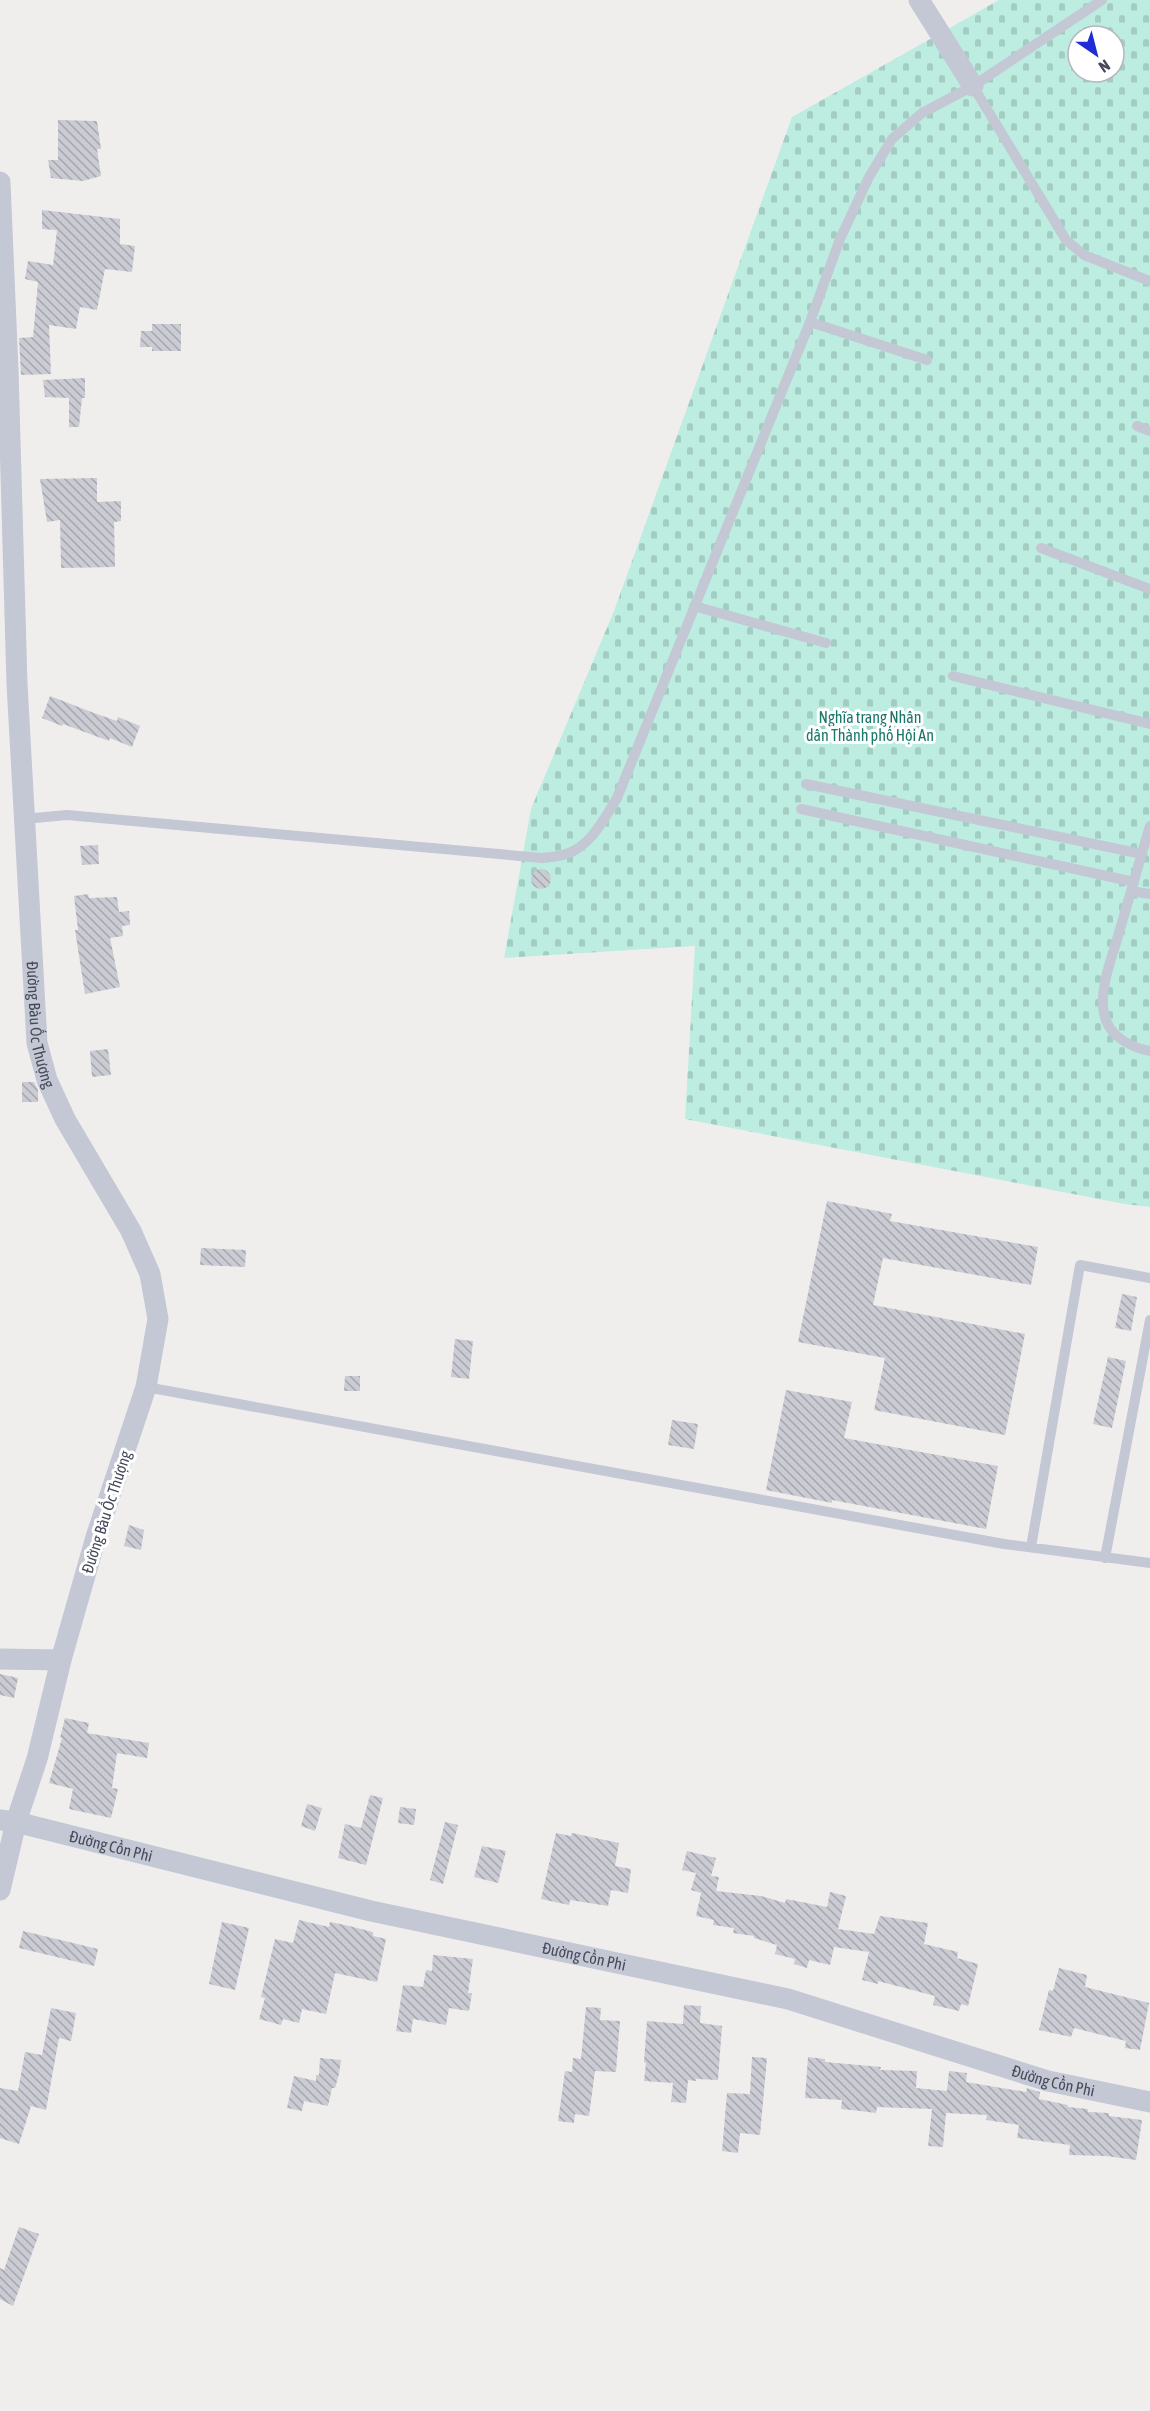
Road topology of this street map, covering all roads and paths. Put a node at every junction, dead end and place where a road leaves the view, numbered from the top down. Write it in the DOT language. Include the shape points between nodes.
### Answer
graph roads {
  1 [pos="919,0"];
  2 [pos="1102,0"];
  3 [pos="973,86"];
  4 [pos="0,182"];
  5 [pos="1150,281"];
  6 [pos="810,322"];
  7 [pos="927,360"];
  8 [pos="1137,426"];
  9 [pos="1150,431"];
  10 [pos="1041,548"];
  11 [pos="1150,589"];
  12 [pos="694,606"];
  13 [pos="826,643"];
  14 [pos="953,676"];
  15 [pos="1150,724"];
  16 [pos="806,784"];
  17 [pos="801,809"];
  18 [pos="24,819"];
  19 [pos="1150,826"];
  20 [pos="1142,854"];
  21 [pos="1132,886"];
  22 [pos="1150,894"];
  23 [pos="1150,1051"];
  24 [pos="1150,1278"];
  25 [pos="1150,1320"];
  26 [pos="146,1387"];
  27 [pos="1031,1547"];
  28 [pos="1105,1558"];
  29 [pos="1150,1563"];
  30 [pos="0,1659"];
  31 [pos="61,1660"];
  32 [pos="8,1821"];
  33 [pos="0,1890"];
  34 [pos="1150,2102"];
  1 -- 3 [label="street"];
  2 -- 3 [label="lane"];
  3 -- 5 [label="lane" via="1066,240 1084,255"];
  3 -- 6 [label="lane" via="922,112 892,139 868,177 840,239"];
  4 -- 18 [label="street, Đường Bàu Ốc Thượng"];
  6 -- 7 [label="lane"];
  6 -- 12 [label="lane"];
  8 -- 9 [label="lane"];
  10 -- 11 [label="lane"];
  12 -- 13 [label="lane"];
  12 -- 18 [label="lane" via="617,798 597,831 567,854 542,858 67,815"];
  14 -- 15 [label="lane"];
  16 -- 20 [label="lane"];
  17 -- 21 [label="lane"];
  18 -- 26 [label="street, Đường Bàu Ốc Thượng" via="37,1043 47,1080 65,1119 131,1232 150,1274 159,1319"];
  19 -- 20 [label="lane"];
  20 -- 21 [label="lane"];
  21 -- 22 [label="lane"];
  21 -- 23 [label="lane" via="1106,978 1103,1005 1108,1024 1118,1038 1133,1048"];
  24 -- 27 [label="lane" via="1080,1265"];
  25 -- 28 [label="lane"];
  26 -- 27 [label="lane"];
  26 -- 31 [label="street, Đường Bàu Ốc Thượng" via="96,1537"];
  27 -- 28 [label="lane"];
  28 -- 29 [label="lane"];
  30 -- 31 [label="street"];
  31 -- 32 [label="street, Đường Bàu Ốc Thượng" via="37,1759"];
  32 -- 33 [label="street, Đường Bàu Ốc Thượng"];
  32 -- 34 [label="street, Đường Cồn Phi" via="371,1911 788,1999 1048,2081"];
}
